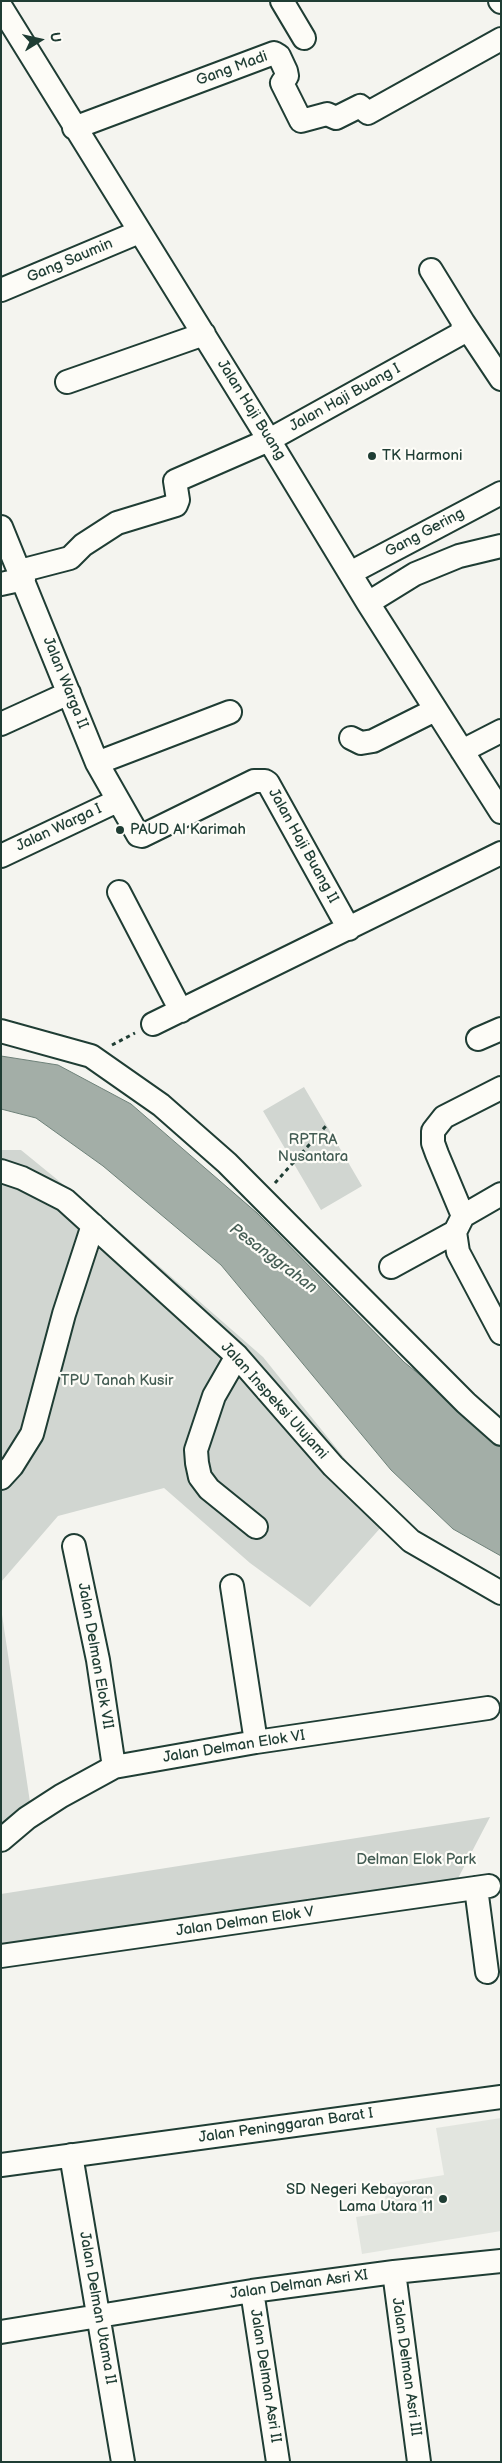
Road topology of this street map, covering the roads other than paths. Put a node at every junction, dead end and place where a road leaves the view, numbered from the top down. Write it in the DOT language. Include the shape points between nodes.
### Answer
graph roads {
  1 [pos="282,1"];
  2 [pos="1,7"];
  3 [pos="304,38"];
  4 [pos="501,39"];
  5 [pos="74,128"];
  6 [pos="140,232"];
  7 [pos="431,270"];
  8 [pos="1,290"];
  9 [pos="463,322"];
  10 [pos="204,334"];
  11 [pos="501,379"];
  12 [pos="67,382"];
  13 [pos="270,440"];
  14 [pos="501,493"];
  15 [pos="1,527"];
  16 [pos="501,546"];
  17 [pos="350,573"];
  18 [pos="22,575"];
  19 [pos="1,584"];
  20 [pos="368,604"];
  21 [pos="69,693"];
  22 [pos="435,710"];
  23 [pos="230,712"];
  24 [pos="1,724"];
  25 [pos="501,731"];
  26 [pos="351,738"];
  27 [pos="462,752"];
  28 [pos="97,763"];
  29 [pos="117,801"];
  30 [pos="501,812"];
  31 [pos="138,835"];
  32 [pos="501,853"];
  33 [pos="1,856"];
  34 [pos="119,892"];
  35 [pos="350,929"];
  36 [pos="180,1012"];
  37 [pos="154,1024"];
  38 [pos="501,1028"];
  39 [pos="1,1031"];
  40 [pos="478,1039"];
  41 [pos="501,1088"];
  42 [pos="1,1171"];
  43 [pos="501,1194"];
  44 [pos="459,1224"];
  45 [pos="94,1225"];
  46 [pos="391,1267"];
  47 [pos="501,1333"];
  48 [pos="237,1356"];
  49 [pos="501,1434"];
  50 [pos="1,1478"];
  51 [pos="256,1527"];
  52 [pos="74,1546"];
  53 [pos="232,1586"];
  54 [pos="501,1593"];
  55 [pos="488,1708"];
  56 [pos="256,1742"];
  57 [pos="114,1767"];
  58 [pos="1,1840"];
  59 [pos="1,1956"];
  60 [pos="487,1972"];
  61 [pos="501,2097"];
  62 [pos="71,2155"];
  63 [pos="1,2165"];
  64 [pos="501,2261"];
  65 [pos="394,2272"];
  66 [pos="252,2291"];
  67 [pos="98,2316"];
  68 [pos="1,2332"];
  69 [pos="123,2462"];
  70 [pos="278,2462"];
  71 [pos="419,2462"];
  1 -- 3 [label="street"];
  2 -- 5 [label="street, Jalan Haji Buang"];
  4 -- 5 [label="street, Gang Madi" via="368,113 360,106 336,118 327,114 301,121 282,83 286,72 274,53"];
  5 -- 6 [label="street, Jalan Haji Buang"];
  6 -- 8 [label="street, Gang Saumin"];
  6 -- 10 [label="street, Jalan Haji Buang"];
  7 -- 9 [label="street"];
  9 -- 11 [label="street"];
  9 -- 13 [label="street, Jalan Haji Buang I" via="462,333"];
  10 -- 12 [label="street"];
  10 -- 13 [label="street, Jalan Haji Buang"];
  13 -- 17 [label="street, Jalan Haji Buang"];
  13 -- 18 [label="street, Jalan Haji Buang I" via="175,481 176,505 117,523 83,545 70,558"];
  14 -- 17 [label="street, Gang Gering"];
  15 -- 18 [label="street, Jalan Warga II"];
  16 -- 20 [label="street" via="459,556 415,574"];
  17 -- 20 [label="street, Jalan Haji Buang"];
  18 -- 19 [label="street"];
  18 -- 21 [label="street, Jalan Warga II"];
  20 -- 22 [label="street, Jalan Haji Buang"];
  21 -- 24 [label="street"];
  21 -- 28 [label="street, Jalan Warga II"];
  22 -- 26 [label="street" via="372,741 361,743"];
  22 -- 27 [label="street, Jalan Haji Buang"];
  23 -- 28 [label="street"];
  25 -- 27 [label="street"];
  27 -- 30 [label="street, Jalan Haji Buang"];
  28 -- 29 [label="street, Jalan Warga II"];
  29 -- 31 [label="street, Jalan Warga II"];
  29 -- 33 [label="street, Jalan Warga I"];
  31 -- 35 [label="street, Jalan Haji Buang II" via="142,836 254,781 264,781"];
  32 -- 35 [label="street"];
  34 -- 36 [label="street"];
  35 -- 36 [label="street"];
  36 -- 37 [label="street"];
  38 -- 40 [label="street"];
  39 -- 49 [label="street" via="91,1056 162,1105 227,1163"];
  41 -- 44 [label="street" via="444,1117 433,1131 433,1143"];
  42 -- 45 [label="street, Jalan Inspeksi Ulujami" via="65,1200"];
  43 -- 44 [label="street"];
  44 -- 46 [label="street"];
  44 -- 47 [label="street" via="458,1252"];
  45 -- 48 [label="street, Jalan Inspeksi Ulujami"];
  45 -- 50 [label="street" via="64,1314 32,1434"];
  48 -- 51 [label="street" via="214,1396 196,1450 197,1463 200,1477 209,1489"];
  48 -- 54 [label="street, Jalan Inspeksi Ulujami" via="333,1466 411,1541"];
  52 -- 57 [label="street, Jalan Delman Elok VII" via="98,1660"];
  53 -- 56 [label="street"];
  55 -- 56 [label="street, Jalan Delman Elok VI"];
  56 -- 57 [label="street, Jalan Delman Elok VI"];
  57 -- 58 [label="street, Jalan Delman Elok VI" via="54,1800"];
  59 -- 60 [label="street, Jalan Delman Elok V" via="483,1887"];
  61 -- 62 [label="street, Jalan Peninggaran Barat I"];
  62 -- 63 [label="street, Jalan Peninggaran Barat I"];
  62 -- 67 [label="street, Jalan Delman Utama II"];
  64 -- 65 [label="street, Jalan Delman Asri XI"];
  65 -- 66 [label="street, Jalan Delman Asri XI"];
  65 -- 71 [label="street, Jalan Delman Asri III"];
  66 -- 67 [label="street, Jalan Delman Asri XI"];
  66 -- 70 [label="street, Jalan Delman Asri II"];
  67 -- 68 [label="street, Jalan Delman Asri XI"];
  67 -- 69 [label="street, Jalan Delman Utama II"];
}
